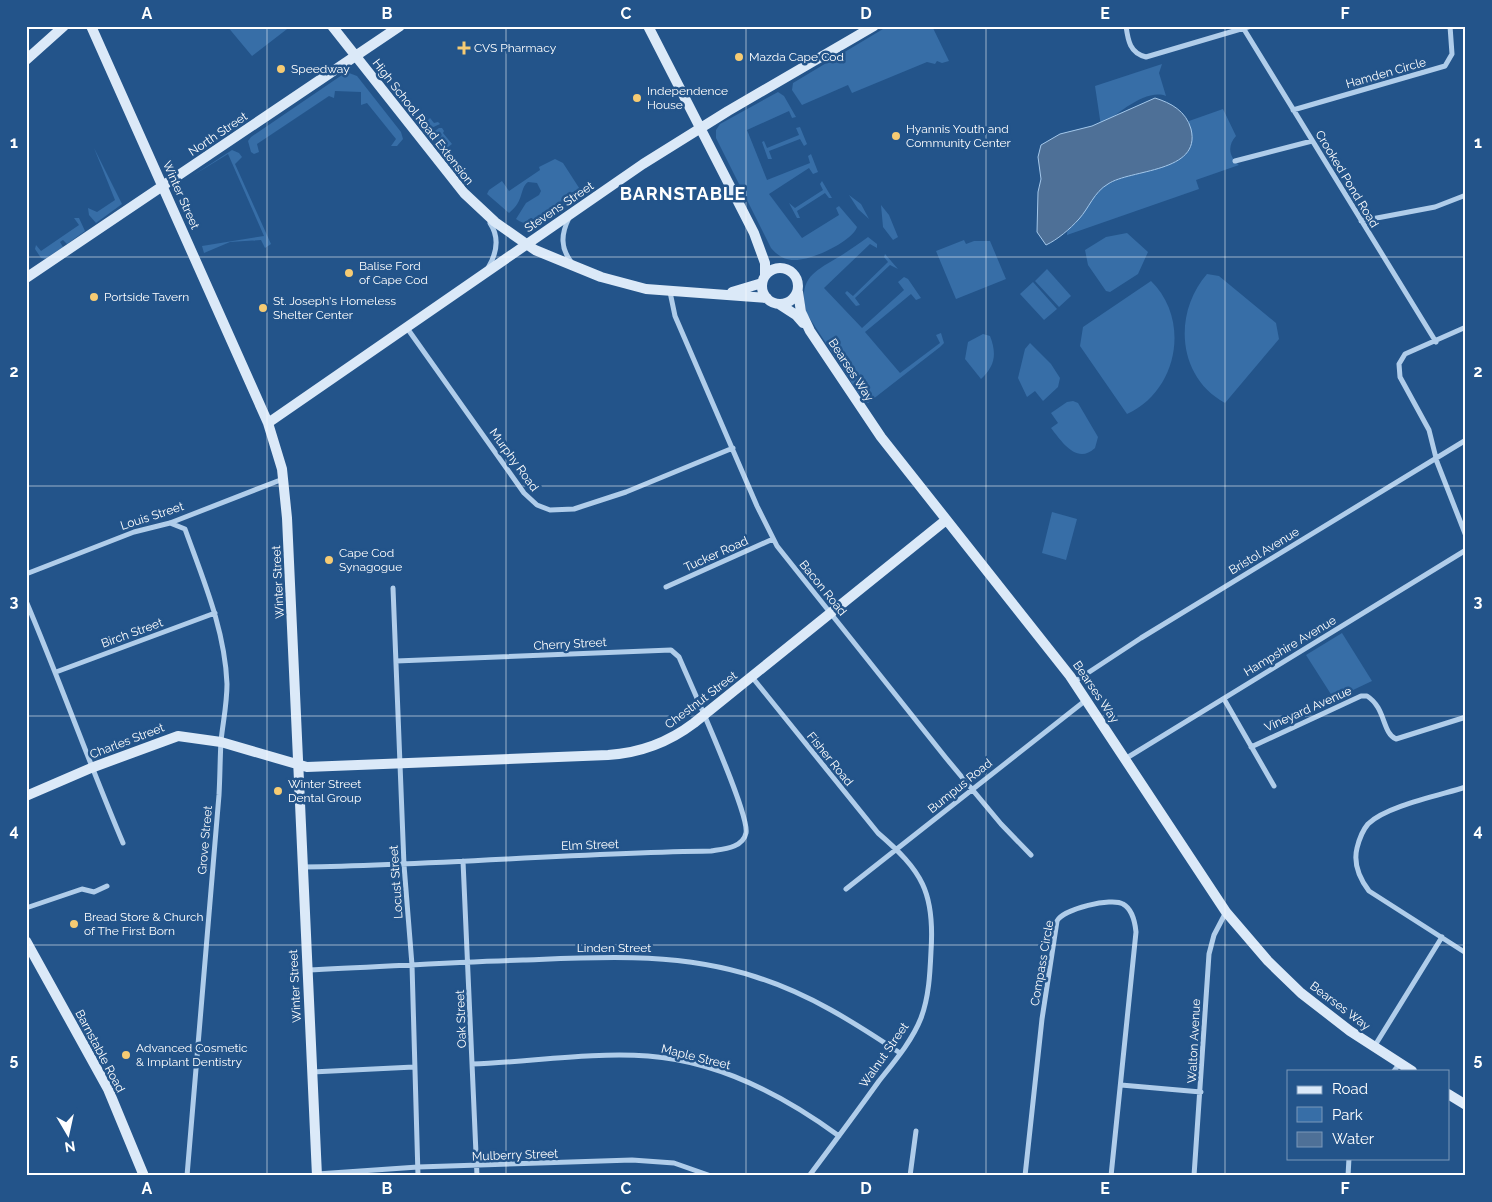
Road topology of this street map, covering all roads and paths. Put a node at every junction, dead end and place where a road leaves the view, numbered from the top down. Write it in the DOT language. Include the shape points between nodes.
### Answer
graph roads {
  1 [pos="64,26"];
  2 [pos="91,26"];
  3 [pos="332,26"];
  4 [pos="400,26"];
  5 [pos="648,26"];
  6 [pos="874,26"];
  7 [pos="1126,26"];
  8 [pos="1251,26"];
  9 [pos="1450,26"];
  10 [pos="1243,27"];
  11 [pos="355,56"];
  12 [pos="26,60"];
  13 [pos="1293,110"];
  14 [pos="701,128"];
  15 [pos="1312,141"];
  16 [pos="1235,161"];
  17 [pos="163,186"];
  18 [pos="1466,195"];
  19 [pos="483,212"];
  20 [pos="572,213"];
  21 [pos="1361,221"];
  22 [pos="754,233"];
  23 [pos="526,244"];
  24 [pos="782,268"];
  25 [pos="577,269"];
  26 [pos="485,273"];
  27 [pos="26,278"];
  28 [pos="764,280"];
  29 [pos="670,292"];
  30 [pos="798,292"];
  31 [pos="726,293"];
  32 [pos="766,298"];
  33 [pos="779,304"];
  34 [pos="1466,327"];
  35 [pos="407,328"];
  36 [pos="810,331"];
  37 [pos="1436,342"];
  38 [pos="268,423"];
  39 [pos="1466,440"];
  40 [pos="733,448"];
  41 [pos="1436,458"];
  42 [pos="284,478"];
  43 [pos="946,520"];
  44 [pos="170,523"];
  45 [pos="1466,536"];
  46 [pos="773,539"];
  47 [pos="1466,550"];
  48 [pos="26,574"];
  49 [pos="666,587"];
  50 [pos="393,588"];
  51 [pos="26,601"];
  52 [pos="215,613"];
  53 [pos="830,613"];
  54 [pos="396,661"];
  55 [pos="56,672"];
  56 [pos="752,677"];
  57 [pos="1074,682"];
  58 [pos="1224,698"];
  59 [pos="1086,700"];
  60 [pos="704,716"];
  61 [pos="1466,717"];
  62 [pos="221,742"];
  63 [pos="1251,747"];
  64 [pos="1125,760"];
  65 [pos="400,764"];
  66 [pos="298,765"];
  67 [pos="91,768"];
  68 [pos="1274,786"];
  69 [pos="1466,787"];
  70 [pos="972,789"];
  71 [pos="26,796"];
  72 [pos="123,843"];
  73 [pos="897,849"];
  74 [pos="1031,855"];
  75 [pos="463,861"];
  76 [pos="404,865"];
  77 [pos="303,867"];
  78 [pos="107,886"];
  79 [pos="846,889"];
  80 [pos="26,908"];
  81 [pos="1226,912"];
  82 [pos="1442,937"];
  83 [pos="26,941"];
  84 [pos="1466,953"];
  85 [pos="468,962"];
  86 [pos="412,965"];
  87 [pos="307,970"];
  88 [pos="1374,1047"];
  89 [pos="900,1053"];
  90 [pos="472,1064"];
  91 [pos="414,1067"];
  92 [pos="1397,1067"];
  93 [pos="312,1072"];
  94 [pos="1121,1085"];
  95 [pos="1200,1092"];
  96 [pos="1450,1095"];
  97 [pos="1466,1104"];
  98 [pos="916,1131"];
  99 [pos="839,1136"];
  100 [pos="1349,1160"];
  101 [pos="477,1166"];
  102 [pos="418,1167"];
  103 [pos="317,1175"];
  104 [pos="144,1176"];
  105 [pos="187,1176"];
  106 [pos="418,1176"];
  107 [pos="477,1176"];
  108 [pos="712,1176"];
  109 [pos="809,1176"];
  110 [pos="910,1176"];
  111 [pos="1025,1176"];
  112 [pos="1111,1176"];
  113 [pos="1194,1176"];
  114 [pos="1348,1176"];
  1 -- 12 [label="street"];
  2 -- 17 [label="street, Winter Street"];
  3 -- 11 [label="street, High School Road Extension"];
  4 -- 11 [label="street, North Street"];
  5 -- 14 [label="street"];
  6 -- 14 [label="street, Stevens Street"];
  7 -- 10 [label="street" via="1131,47 1146,57"];
  8 -- 10 [label="street"];
  9 -- 13 [label="street, Hamden Circle" via="1452,54 1444,66"];
  10 -- 13 [label="street, Crooked Pond Road"];
  11 -- 17 [label="street, North Street"];
  11 -- 19 [label="street, High School Road Extension" via="448,176"];
  13 -- 15 [label="street, Crooked Pond Road"];
  14 -- 20 [label="street, Stevens Street"];
  14 -- 22 [label="street"];
  15 -- 16 [label="street"];
  15 -- 21 [label="street, Crooked Pond Road"];
  17 -- 27 [label="street, North Street"];
  17 -- 38 [label="street, Winter Street"];
  18 -- 21 [label="street" via="1435,207"];
  19 -- 23 [label="street, High School Road Extension"];
  19 -- 26 [label="street" via="497,242"];
  20 -- 23 [label="street, Stevens Street"];
  20 -- 25 [label="street" via="565,226 562,244"];
  21 -- 37 [label="street, Crooked Pond Road"];
  22 -- 24 [label="street"];
  22 -- 28 [label="street" via="765,263"];
  23 -- 25 [label="street"];
  23 -- 26 [label="street, Stevens Street"];
  24 -- 28 [label="street" via="772,269"];
  24 -- 30 [label="street" via="794,274 799,284"];
  25 -- 29 [label="street" via="613,281"];
  26 -- 35 [label="street, Stevens Street"];
  28 -- 31 [label="street"];
  28 -- 32 [label="street"];
  29 -- 31 [label="street"];
  29 -- 40 [label="street, Bacon Road" via="674,316"];
  30 -- 33 [label="street" via="792,300"];
  30 -- 36 [label="street, Bearses Way" via="801,312"];
  31 -- 32 [label="street"];
  32 -- 33 [label="street"];
  33 -- 36 [label="street" via="796,315"];
  34 -- 37 [label="street"];
  35 -- 38 [label="street, Stevens Street"];
  35 -- 40 [label="street, Murphy Road" via="524,493 537,505 550,510 563,512 588,506"];
  36 -- 43 [label="street, Bearses Way" via="881,437"];
  37 -- 41 [label="street" via="1405,354 1399,368 1401,381 1429,430"];
  38 -- 42 [label="street, Winter Street"];
  39 -- 41 [label="street, Bristol Avenue"];
  40 -- 46 [label="street, Bacon Road"];
  41 -- 45 [label="street"];
  41 -- 57 [label="street, Bristol Avenue"];
  42 -- 44 [label="street, Louis Street"];
  42 -- 66 [label="street, Winter Street"];
  43 -- 53 [label="street, Chestnut Street"];
  43 -- 57 [label="street, Bearses Way"];
  44 -- 48 [label="street, Louis Street" via="134,532"];
  44 -- 52 [label="street, Grove Street" via="185,529"];
  46 -- 49 [label="street, Tucker Road"];
  46 -- 53 [label="street, Bacon Road"];
  47 -- 58 [label="street, Hampshire Avenue"];
  50 -- 54 [label="street, Locust Street"];
  51 -- 55 [label="street"];
  52 -- 55 [label="street, Birch Street"];
  52 -- 62 [label="street, Grove Street" via="227,683"];
  53 -- 56 [label="street, Chestnut Street"];
  53 -- 70 [label="street, Bacon Road"];
  54 -- 60 [label="street, Cherry Street" via="667,649 679,657"];
  54 -- 65 [label="street, Locust Street"];
  55 -- 67 [label="street"];
  56 -- 60 [label="street, Chestnut Street"];
  56 -- 73 [label="street, Fisher Road" via="878,833"];
  57 -- 59 [label="street, Bearses Way"];
  58 -- 63 [label="street"];
  58 -- 64 [label="street, Hampshire Avenue"];
  59 -- 64 [label="street, Bearses Way"];
  59 -- 70 [label="street, Bumpus Road"];
  60 -- 65 [label="street, Chestnut Street" via="669,740 627,753"];
  60 -- 75 [label="street, Elm Street" via="745,820 746,834 738,844 711,851"];
  61 -- 63 [label="street, Vineyard Avenue" via="1396,739 1389,734 1377,703 1361,696"];
  62 -- 66 [label="street, Charles Street"];
  62 -- 67 [label="street, Charles Street" via="178,736"];
  62 -- 105 [label="street, Grove Street"];
  63 -- 68 [label="street"];
  64 -- 81 [label="street, Bearses Way"];
  65 -- 66 [label="street, Chestnut Street"];
  65 -- 76 [label="street, Locust Street"];
  66 -- 77 [label="street, Winter Street"];
  67 -- 71 [label="street, Charles Street"];
  67 -- 72 [label="street"];
  69 -- 82 [label="street" via="1379,816 1363,832 1355,854 1360,877 1369,891"];
  70 -- 73 [label="street, Bumpus Road"];
  70 -- 74 [label="street, Bacon Road"];
  73 -- 79 [label="street, Bumpus Road"];
  73 -- 89 [label="street, Walnut Street" via="926,889 933,924 930,977 924,1004 917,1026"];
  75 -- 76 [label="street, Elm Street"];
  75 -- 85 [label="street, Oak Street"];
  76 -- 77 [label="street, Elm Street"];
  76 -- 86 [label="street, Locust Street"];
  77 -- 87 [label="street, Winter Street"];
  78 -- 80 [label="street" via="94,892 82,888"];
  81 -- 88 [label="street, Bearses Way" via="1291,984 1325,1013"];
  81 -- 95 [label="street, Walton Avenue" via="1209,954"];
  82 -- 84 [label="street"];
  82 -- 88 [label="street"];
  83 -- 104 [label="street, Barnstable Road" via="108,1090"];
  85 -- 86 [label="street, Linden Street"];
  85 -- 89 [label="street, Linden Street" via="630,957 671,958 706,964 792,990"];
  85 -- 90 [label="street, Oak Street"];
  86 -- 87 [label="street, Linden Street"];
  86 -- 91 [label="street, Locust Street"];
  87 -- 93 [label="street, Winter Street"];
  88 -- 92 [label="street, Bearses Way"];
  89 -- 99 [label="street, Walnut Street"];
  90 -- 99 [label="street, Maple Street" via="624,1055 664,1058 754,1084 802,1109"];
  90 -- 101 [label="street, Oak Street"];
  91 -- 93 [label="street"];
  91 -- 102 [label="street, Locust Street"];
  93 -- 103 [label="street, Winter Street"];
  94 -- 95 [label="street"];
  94 -- 111 [label="street, Compass Circle" via="1136,932 1129,910 1122,903 1113,901 1066,912 1057,920 1042,1019"];
  94 -- 112 [label="street, Compass Circle"];
  95 -- 113 [label="street, Walton Avenue"];
  96 -- 97 [label="street"];
  98 -- 110 [label="street"];
  99 -- 109 [label="street, Walnut Street"];
  100 -- 114 [label="street"];
  101 -- 102 [label="street, Mulberry Street"];
  101 -- 107 [label="street, Oak Street"];
  101 -- 108 [label="street, Mulberry Street" via="655,1160 680,1164"];
  102 -- 103 [label="street, Mulberry Street"];
  102 -- 106 [label="street, Locust Street"];
}
